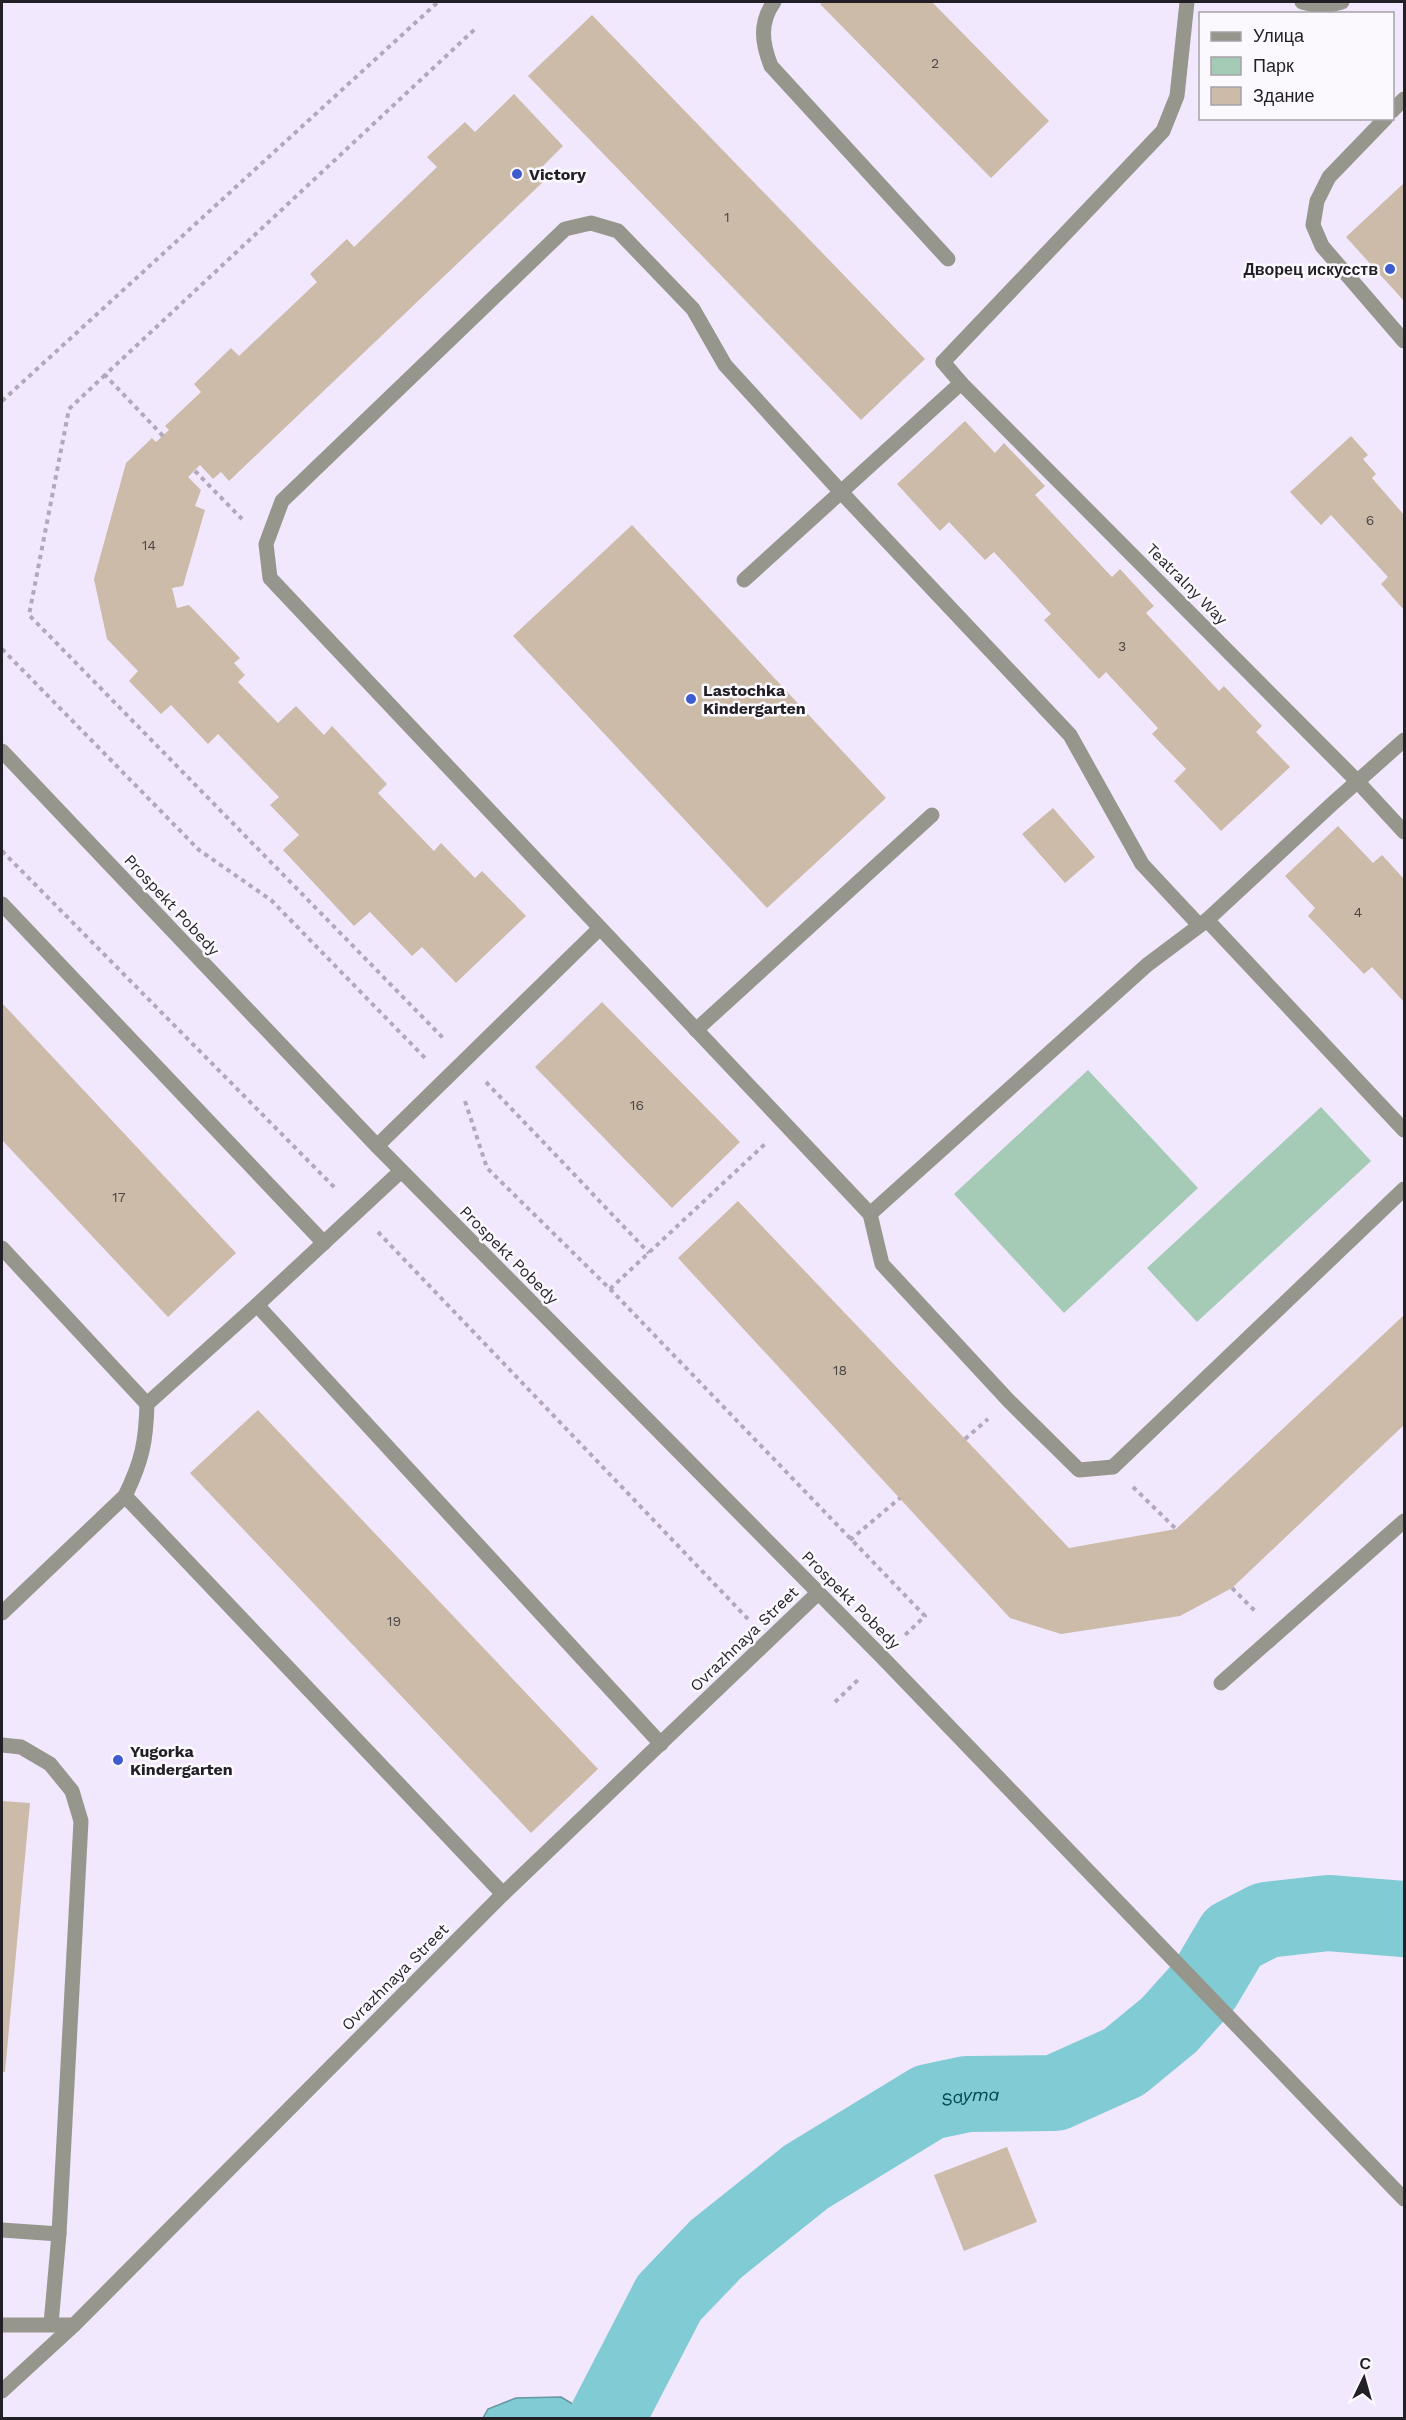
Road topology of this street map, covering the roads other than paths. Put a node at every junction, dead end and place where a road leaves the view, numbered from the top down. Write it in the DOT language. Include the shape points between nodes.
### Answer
graph roads {
  1 [pos="774,2"];
  2 [pos="1187,2"];
  3 [pos="1302,2"];
  4 [pos="1342,2"];
  5 [pos="1384,120"];
  6 [pos="948,259"];
  7 [pos="1404,342"];
  8 [pos="961,383"];
  9 [pos="841,492"];
  10 [pos="744,580"];
  11 [pos="1404,740"];
  12 [pos="2,751"];
  13 [pos="1357,781"];
  14 [pos="932,815"];
  15 [pos="1404,832"];
  16 [pos="2,904"];
  17 [pos="1203,922"];
  18 [pos="600,928"];
  19 [pos="696,1030"];
  20 [pos="1404,1130"];
  21 [pos="377,1146"];
  22 [pos="401,1171"];
  23 [pos="1404,1189"];
  24 [pos="870,1214"];
  25 [pos="324,1243"];
  26 [pos="2,1248"];
  27 [pos="257,1305"];
  28 [pos="147,1404"];
  29 [pos="125,1496"];
  30 [pos="1404,1521"];
  31 [pos="818,1593"];
  32 [pos="2,1613"];
  33 [pos="1221,1683"];
  34 [pos="660,1744"];
  35 [pos="2,1745"];
  36 [pos="503,1894"];
  37 [pos="1404,2199"];
  38 [pos="2,2230"];
  39 [pos="59,2234"];
  40 [pos="51,2324"];
  41 [pos="2,2325"];
  42 [pos="74,2325"];
  43 [pos="2,2391"];
  1 -- 6 [label="street" via="763,22 764,47 771,66"];
  2 -- 8 [label="street, Teatralny Way" via="1177,96 1163,131 943,362"];
  3 -- 4 [label="street" via="1322,7"];
  5 -- 7 [label="street" via="1329,177 1317,201 1313,225 1322,246"];
  8 -- 9 [label="street"];
  8 -- 13 [label="street, Teatralny Way"];
  9 -- 10 [label="street"];
  9 -- 17 [label="street" via="1070,735 1142,864"];
  9 -- 18 [label="street" via="725,365 693,309 618,231 591,223 565,229 282,501 266,544 270,578"];
  11 -- 13 [label="street"];
  12 -- 21 [label="street, Prospekt Pobedy"];
  13 -- 15 [label="street, Teatralny Way"];
  13 -- 17 [label="street"];
  14 -- 19 [label="street"];
  16 -- 25 [label="street"];
  17 -- 20 [label="street"];
  17 -- 24 [label="street" via="1147,964"];
  18 -- 19 [label="street"];
  18 -- 21 [label="street"];
  19 -- 24 [label="street"];
  21 -- 22 [label="street, Prospekt Pobedy"];
  22 -- 25 [label="street"];
  22 -- 31 [label="street, Prospekt Pobedy"];
  23 -- 24 [label="street" via="1113,1467 1079,1470 882,1264"];
  25 -- 27 [label="street"];
  26 -- 28 [label="street"];
  27 -- 28 [label="street"];
  27 -- 34 [label="street"];
  28 -- 29 [label="street" via="146,1439 139,1468"];
  29 -- 32 [label="street"];
  29 -- 36 [label="street"];
  30 -- 33 [label="street"];
  31 -- 34 [label="street, Ovrazhnaya Street"];
  31 -- 37 [label="street, Prospekt Pobedy"];
  34 -- 36 [label="street, Ovrazhnaya Street"];
  35 -- 39 [label="street" via="21,1747 51,1764 72,1791 81,1821"];
  36 -- 42 [label="street, Ovrazhnaya Street"];
  38 -- 39 [label="street"];
  39 -- 40 [label="street"];
  40 -- 41 [label="street"];
  40 -- 42 [label="street"];
  42 -- 43 [label="street, Ovrazhnaya Street"];
}
